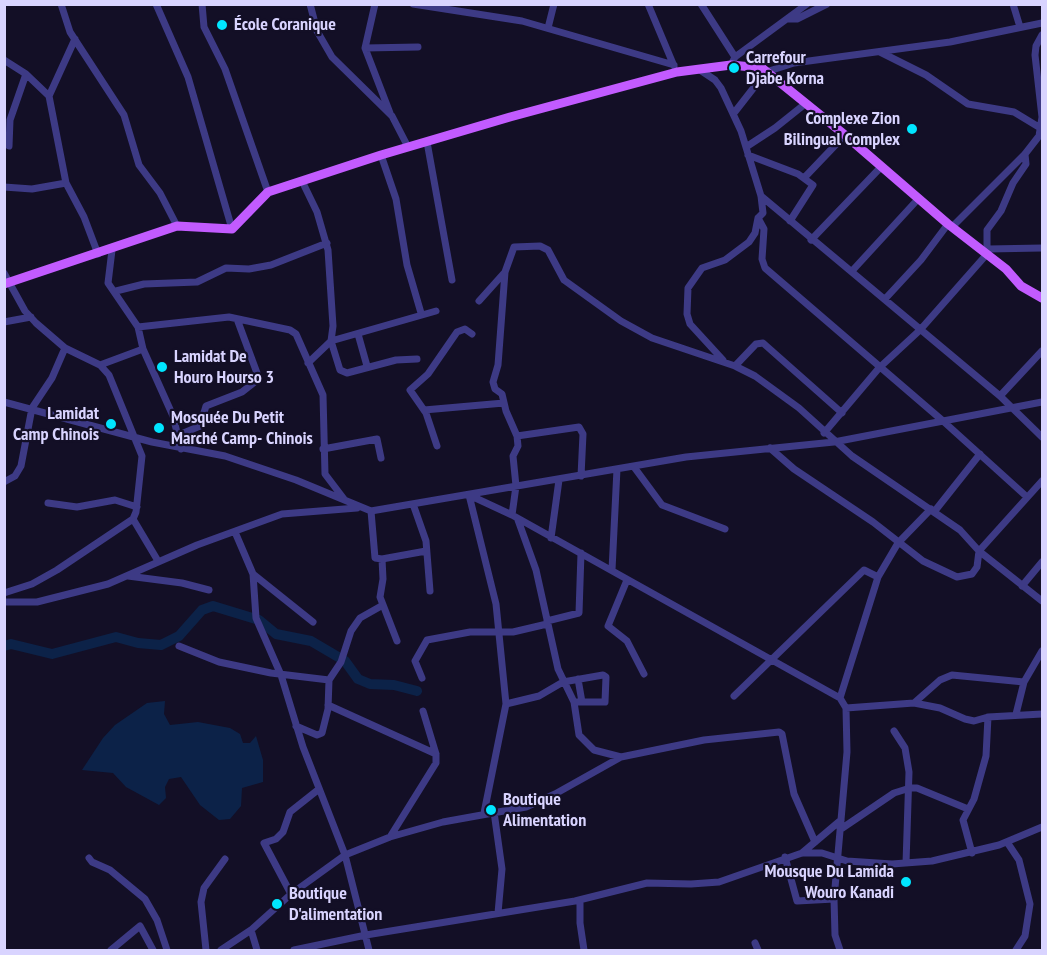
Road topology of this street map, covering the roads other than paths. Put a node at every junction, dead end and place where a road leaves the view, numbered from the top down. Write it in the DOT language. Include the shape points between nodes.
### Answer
graph roads {
  1 [pos="62,4"];
  2 [pos="156,4"];
  3 [pos="202,4"];
  4 [pos="310,4"];
  5 [pos="375,4"];
  6 [pos="412,4"];
  7 [pos="554,4"];
  8 [pos="648,4"];
  9 [pos="701,4"];
  10 [pos="807,4"];
  11 [pos="827,4"];
  12 [pos="1013,4"];
  13 [pos="787,19"];
  14 [pos="1042,23"];
  15 [pos="1020,27"];
  16 [pos="548,28"];
  17 [pos="1042,35"];
  18 [pos="75,39"];
  19 [pos="418,47"];
  20 [pos="364,48"];
  21 [pos="880,52"];
  22 [pos="4,60"];
  23 [pos="733,61"];
  24 [pos="676,68"];
  25 [pos="697,69"];
  26 [pos="766,72"];
  27 [pos="26,74"];
  28 [pos="49,96"];
  29 [pos="805,104"];
  30 [pos="734,113"];
  31 [pos="392,116"];
  32 [pos="1042,128"];
  33 [pos="845,135"];
  34 [pos="427,142"];
  35 [pos="9,146"];
  36 [pos="408,147"];
  37 [pos="747,151"];
  38 [pos="1025,154"];
  39 [pos="381,155"];
  40 [pos="881,167"];
  41 [pos="804,178"];
  42 [pos="302,181"];
  43 [pos="66,183"];
  44 [pos="4,187"];
  45 [pos="268,192"];
  46 [pos="760,196"];
  47 [pos="919,198"];
  48 [pos="758,218"];
  49 [pos="790,221"];
  50 [pos="951,225"];
  51 [pos="177,226"];
  52 [pos="232,229"];
  53 [pos="812,240"];
  54 [pos="327,243"];
  55 [pos="1042,248"];
  56 [pos="112,250"];
  57 [pos="98,254"];
  58 [pos="987,254"];
  59 [pos="505,272"];
  60 [pos="852,272"];
  61 [pos="4,273"];
  62 [pos="452,280"];
  63 [pos="7,284"];
  64 [pos="116,291"];
  65 [pos="1042,298"];
  66 [pos="885,299"];
  67 [pos="478,301"];
  68 [pos="436,311"];
  69 [pos="421,313"];
  70 [pos="31,317"];
  71 [pos="237,319"];
  72 [pos="4,322"];
  73 [pos="138,327"];
  74 [pos="920,330"];
  75 [pos="358,334"];
  76 [pos="472,334"];
  77 [pos="331,341"];
  78 [pos="64,348"];
  79 [pos="144,349"];
  80 [pos="1042,351"];
  81 [pos="417,359"];
  82 [pos="308,363"];
  83 [pos="100,365"];
  84 [pos="731,365"];
  85 [pos="367,366"];
  86 [pos="879,368"];
  87 [pos="1000,396"];
  88 [pos="4,402"];
  89 [pos="1042,402"];
  90 [pos="504,403"];
  91 [pos="32,408"];
  92 [pos="1012,408"];
  93 [pos="424,410"];
  94 [pos="842,412"];
  95 [pos="943,421"];
  96 [pos="824,433"];
  97 [pos="179,435"];
  98 [pos="517,436"];
  99 [pos="135,437"];
  100 [pos="1042,437"];
  101 [pos="834,442"];
  102 [pos="437,446"];
  103 [pos="182,448"];
  104 [pos="770,448"];
  105 [pos="323,449"];
  106 [pos="980,454"];
  107 [pos="381,458"];
  108 [pos="634,467"];
  109 [pos="617,469"];
  110 [pos="581,476"];
  111 [pos="559,480"];
  112 [pos="1042,481"];
  113 [pos="4,482"];
  114 [pos="516,486"];
  115 [pos="469,495"];
  116 [pos="1027,497"];
  117 [pos="346,501"];
  118 [pos="48,503"];
  119 [pos="413,504"];
  120 [pos="137,507"];
  121 [pos="360,508"];
  122 [pos="933,510"];
  123 [pos="371,511"];
  124 [pos="515,518"];
  125 [pos="133,519"];
  126 [pos="725,529"];
  127 [pos="235,532"];
  128 [pos="551,538"];
  129 [pos="898,543"];
  130 [pos="426,551"];
  131 [pos="980,551"];
  132 [pos="581,553"];
  133 [pos="382,559"];
  134 [pos="158,561"];
  135 [pos="1042,562"];
  136 [pos="612,570"];
  137 [pos="253,574"];
  138 [pos="128,576"];
  139 [pos="878,577"];
  140 [pos="627,580"];
  141 [pos="1022,586"];
  142 [pos="209,590"];
  143 [pos="430,591"];
  144 [pos="4,594"];
  145 [pos="1042,601"];
  146 [pos="4,602"];
  147 [pos="382,605"];
  148 [pos="313,621"];
  149 [pos="547,622"];
  150 [pos="498,633"];
  151 [pos="397,641"];
  152 [pos="179,646"];
  153 [pos="1042,651"];
  154 [pos="771,661"];
  155 [pos="644,674"];
  156 [pos="281,675"];
  157 [pos="422,678"];
  158 [pos="578,679"];
  159 [pos="329,680"];
  160 [pos="563,682"];
  161 [pos="1024,682"];
  162 [pos="734,696"];
  163 [pos="840,698"];
  164 [pos="578,702"];
  165 [pos="914,703"];
  166 [pos="506,704"];
  167 [pos="328,705"];
  168 [pos="846,708"];
  169 [pos="423,711"];
  170 [pos="1016,714"];
  171 [pos="1042,714"];
  172 [pos="988,717"];
  173 [pos="296,726"];
  174 [pos="894,731"];
  175 [pos="436,754"];
  176 [pos="621,757"];
  177 [pos="910,788"];
  178 [pos="319,789"];
  179 [pos="968,809"];
  180 [pos="494,812"];
  181 [pos="484,813"];
  182 [pos="841,820"];
  183 [pos="1042,827"];
  184 [pos="841,829"];
  185 [pos="390,837"];
  186 [pos="815,842"];
  187 [pos="1007,842"];
  188 [pos="802,853"];
  189 [pos="972,853"];
  190 [pos="345,855"];
  191 [pos="785,857"];
  192 [pos="89,858"];
  193 [pos="225,859"];
  194 [pos="839,861"];
  195 [pos="906,863"];
  196 [pos="291,894"];
  197 [pos="834,899"];
  198 [pos="580,900"];
  199 [pos="498,913"];
  200 [pos="251,930"];
  201 [pos="366,935"];
  202 [pos="111,951"];
  203 [pos="153,951"];
  204 [pos="167,951"];
  205 [pos="206,951"];
  206 [pos="221,951"];
  207 [pos="257,951"];
  208 [pos="294,951"];
  209 [pos="369,951"];
  210 [pos="584,951"];
  211 [pos="840,951"];
  212 [pos="1016,951"];
  1 -- 18 [label="street" via="65,22"];
  2 -- 52 [label="street" via="188,77"];
  3 -- 45 [label="street" via="204,27 225,69"];
  4 -- 31 [label="street" via="317,31 332,57"];
  5 -- 20 [label="street"];
  6 -- 16 [label="street"];
  7 -- 16 [label="street"];
  8 -- 24 [label="street"];
  9 -- 23 [label="street"];
  10 -- 13 [label="street"];
  11 -- 13 [label="street" via="797,19"];
  12 -- 15 [label="street"];
  13 -- 23 [label="street"];
  14 -- 15 [label="street"];
  15 -- 21 [label="street"];
  16 -- 24 [label="street"];
  17 -- 32 [label="street" via="1035,55"];
  18 -- 28 [label="street"];
  18 -- 51 [label="street" via="120,107 139,165 160,193"];
  19 -- 20 [label="street"];
  20 -- 31 [label="street"];
  21 -- 26 [label="street" via="794,63"];
  21 -- 32 [label="street" via="926,75 968,104 1014,112"];
  22 -- 27 [label="street"];
  23 -- 25 [label="main road"];
  23 -- 26 [label="main road"];
  24 -- 25 [label="main road"];
  24 -- 34 [label="main road"];
  25 -- 30 [label="street" via="715,80"];
  26 -- 29 [label="main road"];
  26 -- 30 [label="street"];
  27 -- 28 [label="street"];
  27 -- 35 [label="street" via="10,120"];
  28 -- 43 [label="street"];
  29 -- 33 [label="main road"];
  29 -- 37 [label="street"];
  30 -- 37 [label="street"];
  31 -- 36 [label="street"];
  32 -- 38 [label="street"];
  33 -- 40 [label="main road"];
  33 -- 41 [label="street"];
  34 -- 36 [label="main road"];
  34 -- 62 [label="street"];
  36 -- 39 [label="main road"];
  37 -- 41 [label="street"];
  37 -- 46 [label="street"];
  38 -- 50 [label="street"];
  38 -- 58 [label="street" via="1026,164 987,230"];
  39 -- 42 [label="main road"];
  39 -- 69 [label="street" via="396,200 406,265"];
  40 -- 47 [label="main road"];
  40 -- 53 [label="street"];
  41 -- 49 [label="street" via="813,185"];
  42 -- 45 [label="main road"];
  42 -- 54 [label="street"];
  43 -- 44 [label="street" via="32,189"];
  43 -- 57 [label="street"];
  45 -- 52 [label="main road"];
  46 -- 48 [label="street" via="763,213"];
  46 -- 49 [label="street"];
  47 -- 50 [label="main road"];
  47 -- 60 [label="street"];
  48 -- 84 [label="street" via="749,242 725,260 702,268 688,288 690,324"];
  48 -- 86 [label="street" via="764,229 765,268"];
  49 -- 53 [label="street"];
  50 -- 58 [label="main road"];
  50 -- 66 [label="street"];
  51 -- 52 [label="main road"];
  51 -- 56 [label="main road"];
  53 -- 60 [label="street"];
  54 -- 64 [label="street" via="271,265 226,268 189,284 144,285"];
  54 -- 77 [label="street"];
  55 -- 58 [label="street" via="997,248 988,249"];
  56 -- 57 [label="main road"];
  56 -- 64 [label="street" via="108,283"];
  57 -- 63 [label="main road"];
  58 -- 65 [label="main road" via="1021,286"];
  58 -- 74 [label="street"];
  59 -- 67 [label="street"];
  59 -- 84 [label="street" via="514,247 544,248 564,280 621,321 652,338"];
  59 -- 90 [label="street" via="498,365 493,382"];
  60 -- 66 [label="street"];
  61 -- 63 [label="street"];
  63 -- 70 [label="street"];
  64 -- 73 [label="street"];
  66 -- 74 [label="street"];
  68 -- 69 [label="street"];
  69 -- 75 [label="street"];
  70 -- 72 [label="street"];
  70 -- 78 [label="street"];
  71 -- 73 [label="street" via="221,317"];
  71 -- 82 [label="street" via="293,332"];
  71 -- 97 [label="street" via="257,374 256,381 242,392 206,406 201,426"];
  73 -- 79 [label="street"];
  74 -- 86 [label="street"];
  74 -- 87 [label="street"];
  75 -- 77 [label="street"];
  75 -- 85 [label="street"];
  76 -- 93 [label="street" via="465,329 457,332 428,374 410,390"];
  77 -- 82 [label="street"];
  77 -- 85 [label="street" via="343,372"];
  78 -- 83 [label="street"];
  78 -- 91 [label="street"];
  79 -- 83 [label="street"];
  79 -- 97 [label="street"];
  80 -- 87 [label="street"];
  81 -- 85 [label="street"];
  82 -- 105 [label="street" via="324,399"];
  83 -- 99 [label="street" via="113,381"];
  84 -- 94 [label="street" via="756,344 763,343"];
  84 -- 96 [label="street" via="755,376 799,408"];
  86 -- 94 [label="street"];
  86 -- 95 [label="street"];
  87 -- 92 [label="street"];
  88 -- 91 [label="street"];
  89 -- 92 [label="street"];
  90 -- 93 [label="street"];
  90 -- 98 [label="street"];
  91 -- 99 [label="street"];
  91 -- 113 [label="street" via="21,466 15,476"];
  92 -- 95 [label="street"];
  92 -- 100 [label="street"];
  93 -- 102 [label="street"];
  94 -- 96 [label="street"];
  95 -- 101 [label="street"];
  95 -- 106 [label="street"];
  96 -- 101 [label="street"];
  97 -- 103 [label="street"];
  98 -- 110 [label="street" via="579,427 583,434"];
  98 -- 114 [label="street" via="513,456"];
  99 -- 103 [label="street"];
  99 -- 120 [label="street" via="142,456"];
  101 -- 104 [label="street"];
  101 -- 122 [label="street"];
  103 -- 117 [label="street" via="236,459"];
  104 -- 108 [label="street"];
  104 -- 129 [label="street"];
  105 -- 107 [label="street" via="378,439"];
  105 -- 117 [label="street" via="327,479"];
  106 -- 116 [label="street"];
  106 -- 122 [label="street"];
  108 -- 109 [label="street"];
  108 -- 126 [label="street" via="662,505"];
  109 -- 110 [label="street"];
  109 -- 136 [label="street"];
  110 -- 111 [label="street"];
  111 -- 114 [label="street"];
  111 -- 128 [label="street"];
  112 -- 116 [label="street"];
  114 -- 115 [label="street"];
  114 -- 124 [label="street"];
  115 -- 119 [label="street"];
  115 -- 124 [label="street"];
  115 -- 150 [label="street" via="492,582"];
  116 -- 131 [label="street"];
  117 -- 121 [label="street"];
  118 -- 120 [label="street" via="77,507 115,500"];
  119 -- 123 [label="street"];
  119 -- 130 [label="street"];
  120 -- 125 [label="street"];
  121 -- 123 [label="street"];
  121 -- 127 [label="street" via="282,514"];
  122 -- 129 [label="street"];
  122 -- 131 [label="street"];
  123 -- 133 [label="street" via="374,555"];
  124 -- 128 [label="street"];
  124 -- 149 [label="street" via="536,570"];
  125 -- 134 [label="street"];
  125 -- 144 [label="street" via="45,577"];
  127 -- 134 [label="street"];
  127 -- 137 [label="street"];
  128 -- 132 [label="street"];
  129 -- 131 [label="street" via="928,564 957,577 972,574"];
  129 -- 139 [label="street"];
  130 -- 133 [label="street"];
  130 -- 143 [label="street"];
  131 -- 141 [label="street"];
  132 -- 136 [label="street"];
  132 -- 149 [label="street" via="579,613"];
  133 -- 147 [label="street"];
  134 -- 138 [label="street"];
  135 -- 141 [label="street"];
  136 -- 140 [label="street"];
  137 -- 148 [label="street"];
  137 -- 156 [label="street" via="256,618"];
  138 -- 142 [label="street"];
  138 -- 146 [label="street" via="43,601"];
  139 -- 154 [label="street" via="864,570"];
  139 -- 163 [label="street"];
  140 -- 154 [label="street"];
  140 -- 155 [label="street" via="608,626 627,640"];
  141 -- 145 [label="street"];
  147 -- 151 [label="street"];
  147 -- 159 [label="street" via="353,627 341,662"];
  149 -- 150 [label="street"];
  149 -- 160 [label="street"];
  150 -- 157 [label="street" via="464,633 427,640 414,664"];
  150 -- 166 [label="street"];
  152 -- 156 [label="street" via="213,660"];
  153 -- 161 [label="street"];
  154 -- 162 [label="street"];
  154 -- 163 [label="street"];
  156 -- 159 [label="street"];
  156 -- 173 [label="street"];
  158 -- 160 [label="street"];
  158 -- 164 [label="street"];
  158 -- 164 [label="street" via="603,675 606,680 605,702"];
  159 -- 167 [label="street"];
  160 -- 164 [label="street"];
  160 -- 166 [label="street" via="539,696"];
  161 -- 165 [label="street" via="952,675 940,680"];
  161 -- 170 [label="street"];
  163 -- 168 [label="street"];
  164 -- 176 [label="street" via="582,740 600,753"];
  165 -- 168 [label="street"];
  165 -- 172 [label="street" via="974,721"];
  166 -- 181 [label="street"];
  167 -- 173 [label="street" via="320,735"];
  167 -- 175 [label="street"];
  168 -- 182 [label="street"];
  169 -- 175 [label="street"];
  170 -- 171 [label="street"];
  170 -- 172 [label="street"];
  172 -- 179 [label="street" via="986,756"];
  173 -- 178 [label="street"];
  174 -- 177 [label="street" via="905,748"];
  175 -- 185 [label="street" via="436,763"];
  176 -- 180 [label="street" via="538,802"];
  176 -- 186 [label="street" via="704,740 779,732 784,738 794,794"];
  177 -- 179 [label="street"];
  177 -- 184 [label="street" via="894,793"];
  177 -- 195 [label="street"];
  178 -- 190 [label="street"];
  178 -- 196 [label="street" via="290,812 276,839 264,843"];
  179 -- 189 [label="street" via="963,820"];
  180 -- 181 [label="street"];
  180 -- 199 [label="street" via="502,869"];
  181 -- 185 [label="street"];
  182 -- 184 [label="street"];
  182 -- 186 [label="street"];
  183 -- 187 [label="street"];
  184 -- 194 [label="street"];
  185 -- 190 [label="street"];
  186 -- 188 [label="street"];
  187 -- 189 [label="street"];
  187 -- 212 [label="street" via="1019,860 1030,904 1025,936"];
  188 -- 191 [label="street"];
  188 -- 194 [label="street" via="822,853"];
  189 -- 195 [label="street"];
  190 -- 196 [label="street"];
  190 -- 201 [label="street"];
  191 -- 197 [label="street" via="797,901"];
  191 -- 198 [label="street" via="733,879 703,884 647,883"];
  192 -- 204 [label="street" via="145,899"];
  193 -- 205 [label="street" via="204,888 201,902"];
  194 -- 195 [label="street"];
  194 -- 197 [label="street"];
  196 -- 200 [label="street"];
  197 -- 211 [label="street" via="835,935"];
  198 -- 199 [label="street"];
  198 -- 210 [label="street"];
  199 -- 201 [label="street"];
  200 -- 206 [label="street"];
  200 -- 207 [label="street"];
  201 -- 208 [label="street"];
  201 -- 209 [label="street"];
  202 -- 203 [label="street" via="140,926"];
}
